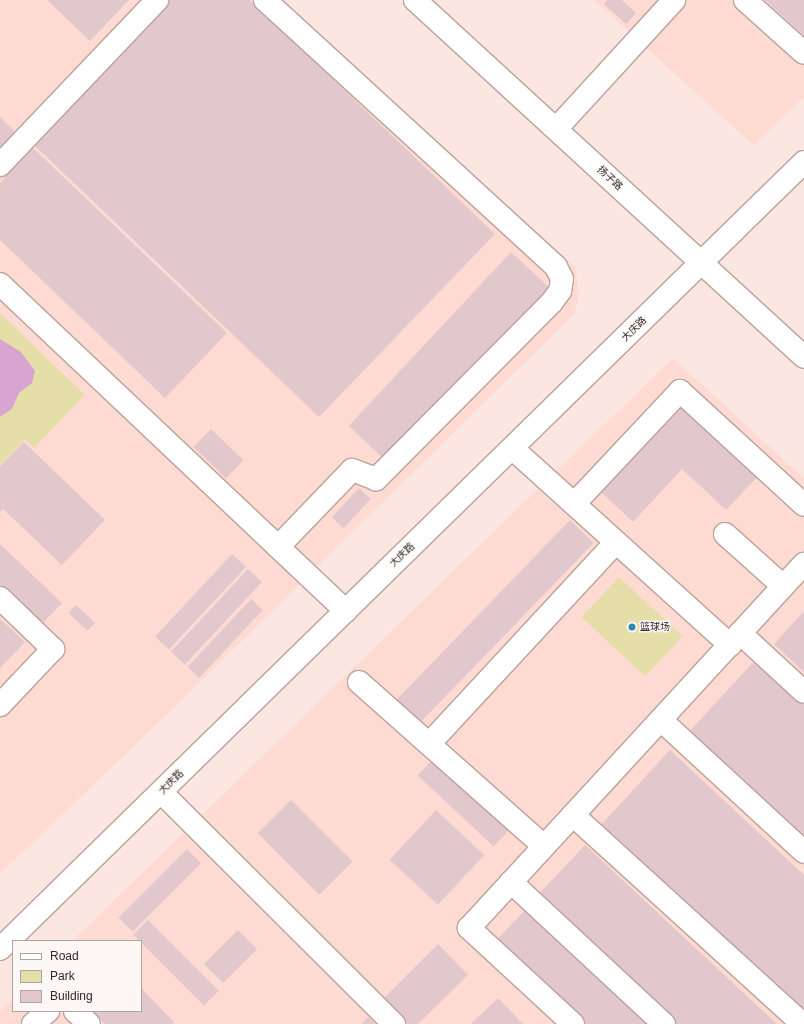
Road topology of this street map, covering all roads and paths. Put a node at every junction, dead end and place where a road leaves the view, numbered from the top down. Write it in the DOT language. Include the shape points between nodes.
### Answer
graph roads {
  1 [pos="156,0"];
  2 [pos="265,0"];
  3 [pos="415,0"];
  4 [pos="745,0"];
  5 [pos="663,4"];
  6 [pos="804,53"];
  7 [pos="556,129"];
  8 [pos="804,162"];
  9 [pos="0,165"];
  10 [pos="702,263"];
  11 [pos="0,284"];
  12 [pos="804,356"];
  13 [pos="512,448"];
  14 [pos="574,504"];
  15 [pos="804,504"];
  16 [pos="725,534"];
  17 [pos="616,542"];
  18 [pos="278,547"];
  19 [pos="804,564"];
  20 [pos="784,586"];
  21 [pos="0,598"];
  22 [pos="346,611"];
  23 [pos="735,639"];
  24 [pos="359,682"];
  25 [pos="804,692"];
  26 [pos="0,705"];
  27 [pos="660,720"];
  28 [pos="429,744"];
  29 [pos="161,792"];
  30 [pos="573,815"];
  31 [pos="544,846"];
  32 [pos="804,852"];
  33 [pos="511,882"];
  34 [pos="0,949"];
  35 [pos="47,1012"];
  36 [pos="76,1012"];
  37 [pos="33,1024"];
  38 [pos="89,1024"];
  39 [pos="394,1024"];
  40 [pos="573,1024"];
  41 [pos="664,1024"];
  42 [pos="802,1024"];
  1 -- 9 [label="street"];
  2 -- 18 [label="street" via="556,267 562,279 560,291 552,302 376,479 352,470"];
  3 -- 7 [label="street, 扬子路"];
  4 -- 6 [label="street"];
  5 -- 7 [label="street"];
  7 -- 10 [label="street, 扬子路"];
  8 -- 10 [label="street, 大庆路"];
  10 -- 12 [label="street, 扬子路"];
  10 -- 13 [label="street, 大庆路"];
  11 -- 18 [label="street"];
  13 -- 14 [label="street"];
  13 -- 22 [label="street, 大庆路"];
  14 -- 15 [label="street" via="680,391"];
  14 -- 17 [label="street"];
  16 -- 20 [label="street"];
  17 -- 23 [label="street"];
  17 -- 28 [label="street"];
  18 -- 22 [label="street"];
  19 -- 20 [label="street"];
  20 -- 23 [label="street"];
  21 -- 26 [label="street" via="54,649"];
  22 -- 29 [label="street, 大庆路"];
  23 -- 25 [label="street"];
  23 -- 27 [label="street"];
  24 -- 28 [label="street"];
  27 -- 30 [label="street"];
  27 -- 32 [label="street"];
  28 -- 31 [label="street"];
  29 -- 34 [label="street, 大庆路"];
  29 -- 39 [label="street"];
  30 -- 31 [label="street"];
  30 -- 42 [label="street"];
  31 -- 33 [label="street"];
  33 -- 40 [label="street" via="469,928"];
  33 -- 41 [label="street"];
  35 -- 37 [label="street"];
  36 -- 38 [label="street"];
}
